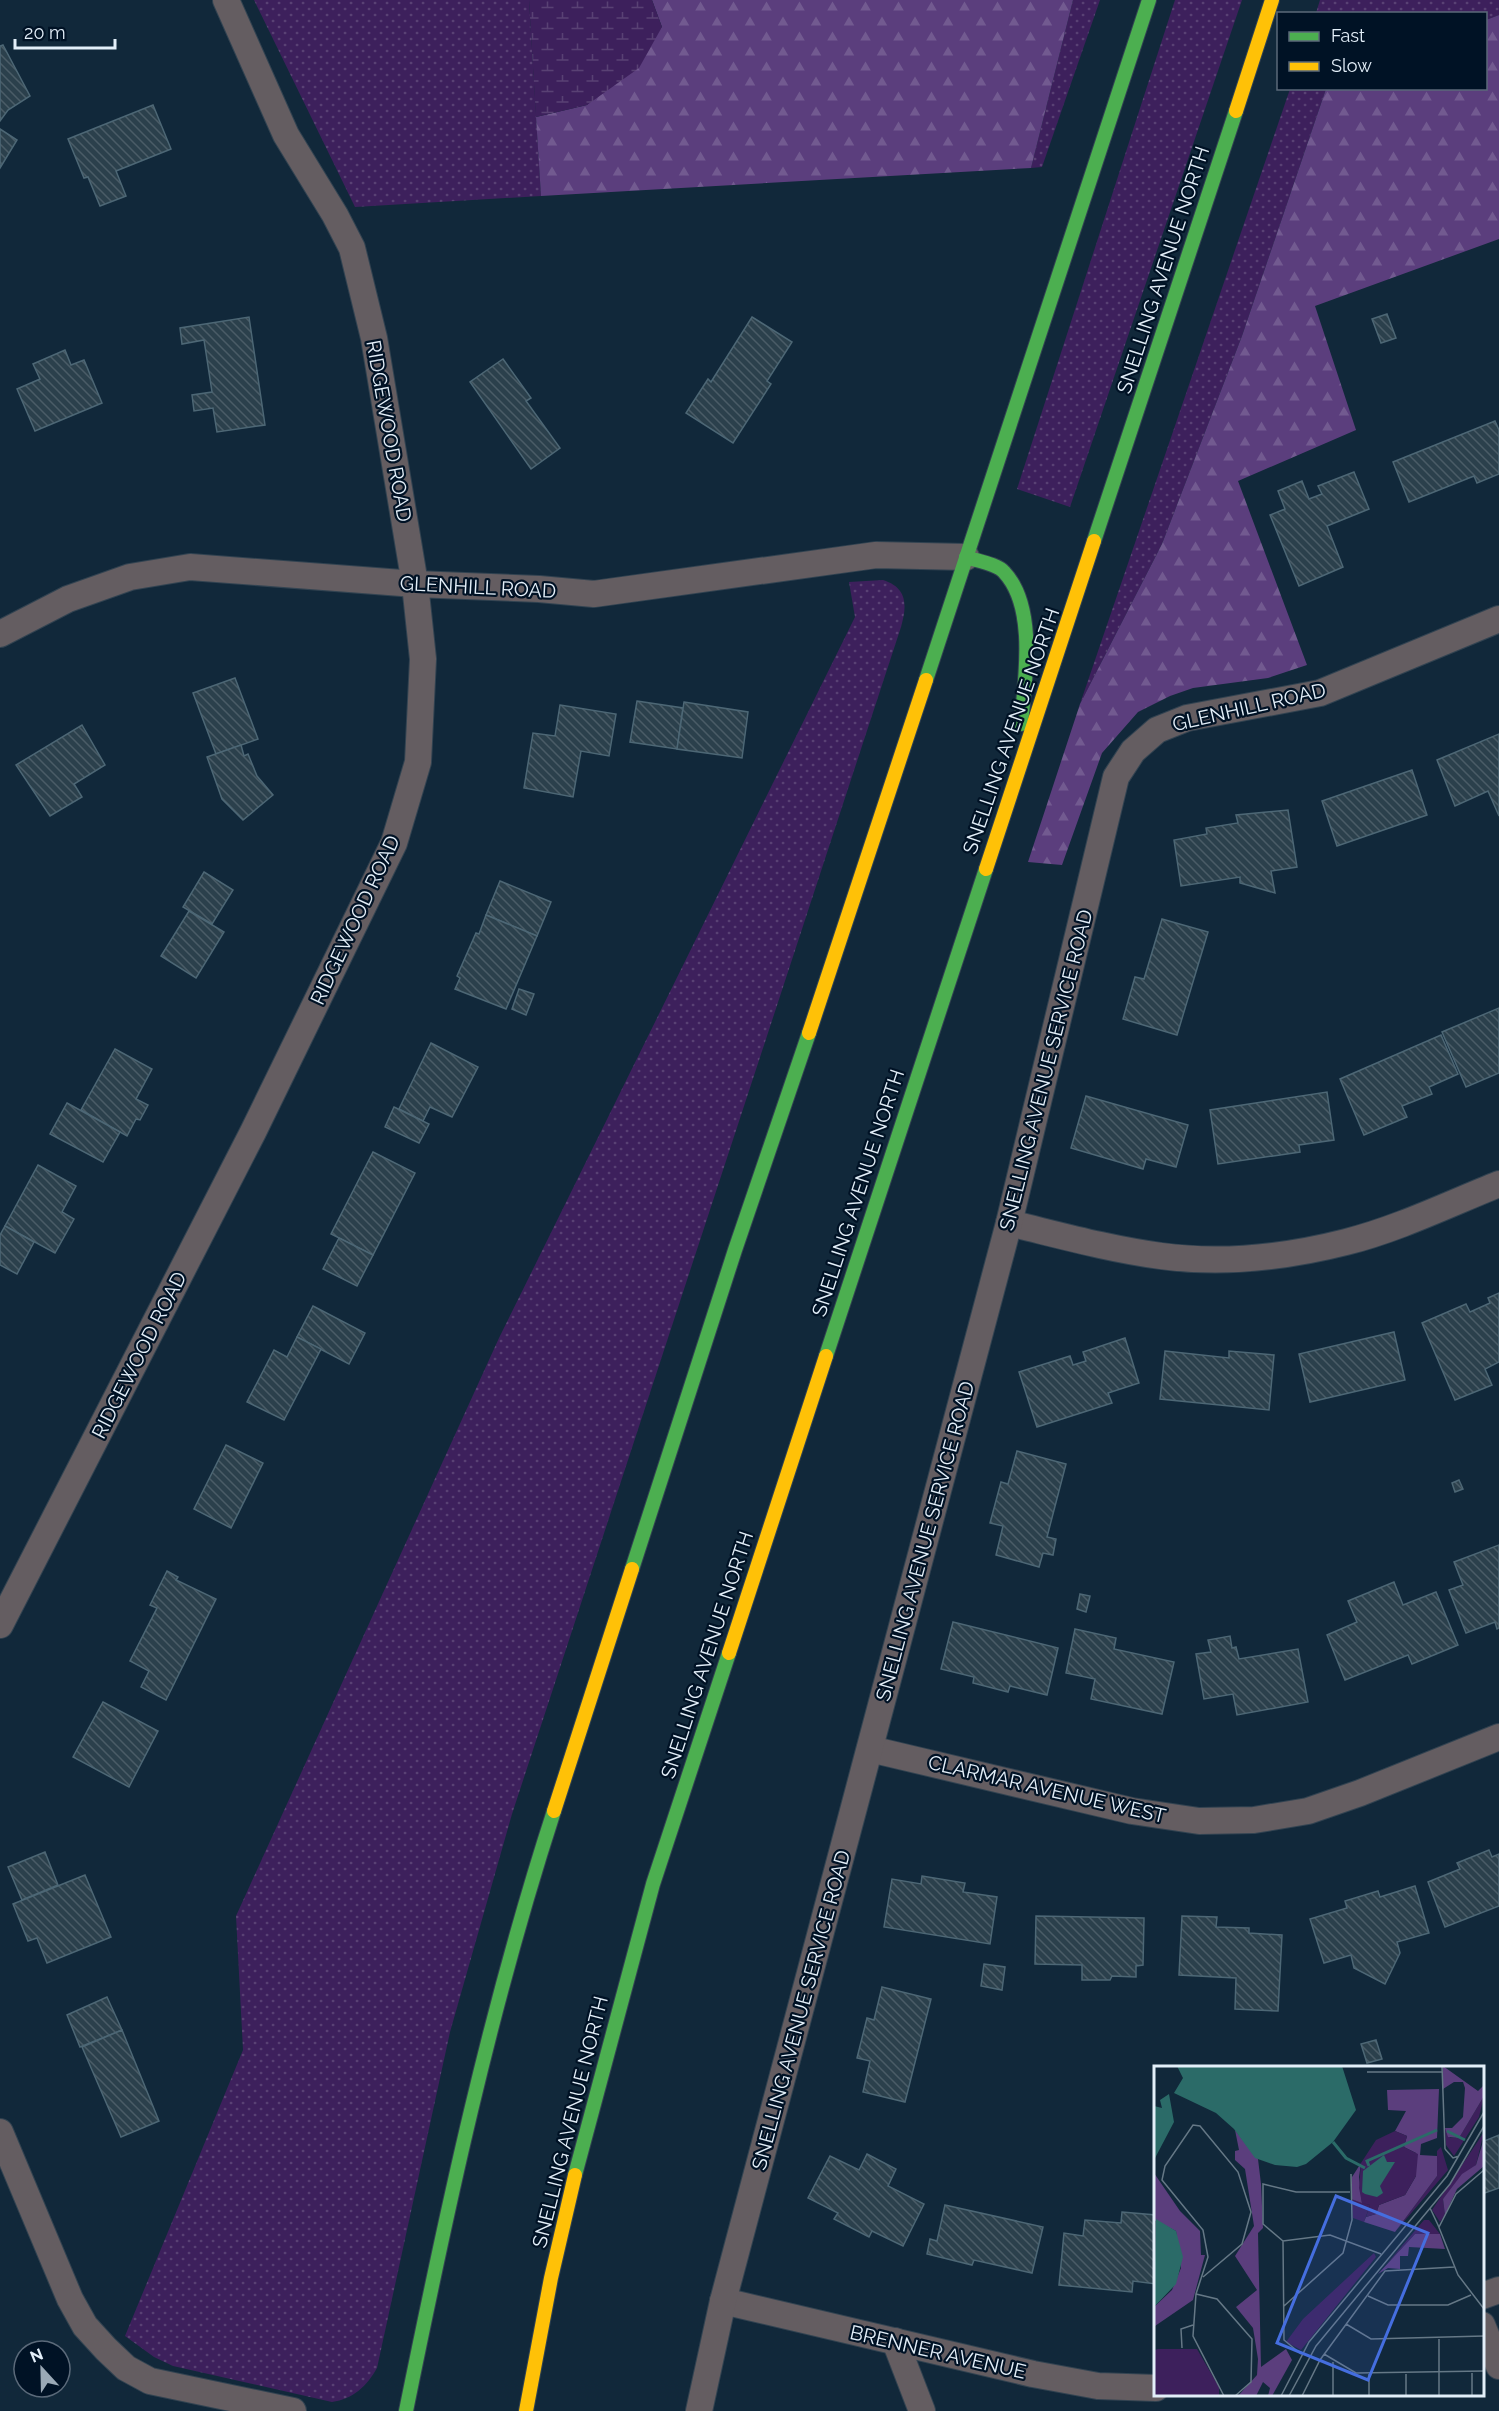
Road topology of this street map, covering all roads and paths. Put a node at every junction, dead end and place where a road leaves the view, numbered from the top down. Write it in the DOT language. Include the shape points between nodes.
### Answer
graph roads {
  1 [pos="226,0"];
  2 [pos="1149,0"];
  3 [pos="1272,0"];
  4 [pos="966,557"];
  5 [pos="415,584"];
  6 [pos="1499,619"];
  7 [pos="0,634"];
  8 [pos="1116,777"];
  9 [pos="1016,779"];
  10 [pos="1499,1184"];
  11 [pos="1009,1223"];
  12 [pos="0,1625"];
  13 [pos="1499,1737"];
  14 [pos="870,1749"];
  15 [pos="0,2132"];
  16 [pos="1499,2290"];
  17 [pos="1484,2295"];
  18 [pos="723,2301"];
  19 [pos="1484,2330"];
  20 [pos="895,2341"];
  21 [pos="1499,2366"];
  22 [pos="1154,2388"];
  23 [pos="293,2411"];
  24 [pos="406,2411"];
  25 [pos="526,2411"];
  26 [pos="699,2411"];
  27 [pos="922,2411"];
  1 -- 5 [label="street, RIDGEWOOD ROAD" via="286,135 352,248 374,338"];
  2 -- 4 [label="highway"];
  3 -- 9 [label="highway, SNELLING AVENUE NORTH"];
  4 -- 5 [label="street, GLENHILL ROAD" via="876,555 594,594"];
  4 -- 9 [label="highway" via="1003,570 1018,591 1028,646"];
  4 -- 24 [label="highway" via="551,1819 495,2010 448,2203"];
  5 -- 7 [label="street, GLENHILL ROAD" via="190,567 130,577 68,599"];
  5 -- 12 [label="street, RIDGEWOOD ROAD" via="423,659 418,762 394,843 253,1132"];
  6 -- 8 [label="street, GLENHILL ROAD" via="1320,693 1187,718 1157,730 1133,751"];
  8 -- 11 [label="street, SNELLING AVENUE SERVICE ROAD"];
  9 -- 25 [label="highway, SNELLING AVENUE NORTH" via="653,1884 566,2215"];
  10 -- 11 [label="street" via="1347,1242 1284,1255 1223,1259 1163,1256"];
  11 -- 14 [label="street, SNELLING AVENUE SERVICE ROAD"];
  13 -- 14 [label="street, CLARMAR AVENUE WEST" via="1308,1811 1254,1820 1210,1821 1132,1811"];
  14 -- 18 [label="street, SNELLING AVENUE SERVICE ROAD"];
  15 -- 23 [label="street" via="69,2299 85,2326 106,2349 126,2368 150,2381"];
  16 -- 17 [label="street"];
  18 -- 20 [label="street, BRENNER AVENUE"];
  18 -- 26 [label="street, SNELLING AVENUE SERVICE ROAD"];
  19 -- 21 [label="street"];
  20 -- 22 [label="street, BRENNER AVENUE" via="1098,2386"];
  20 -- 27 [label="street"];
}
